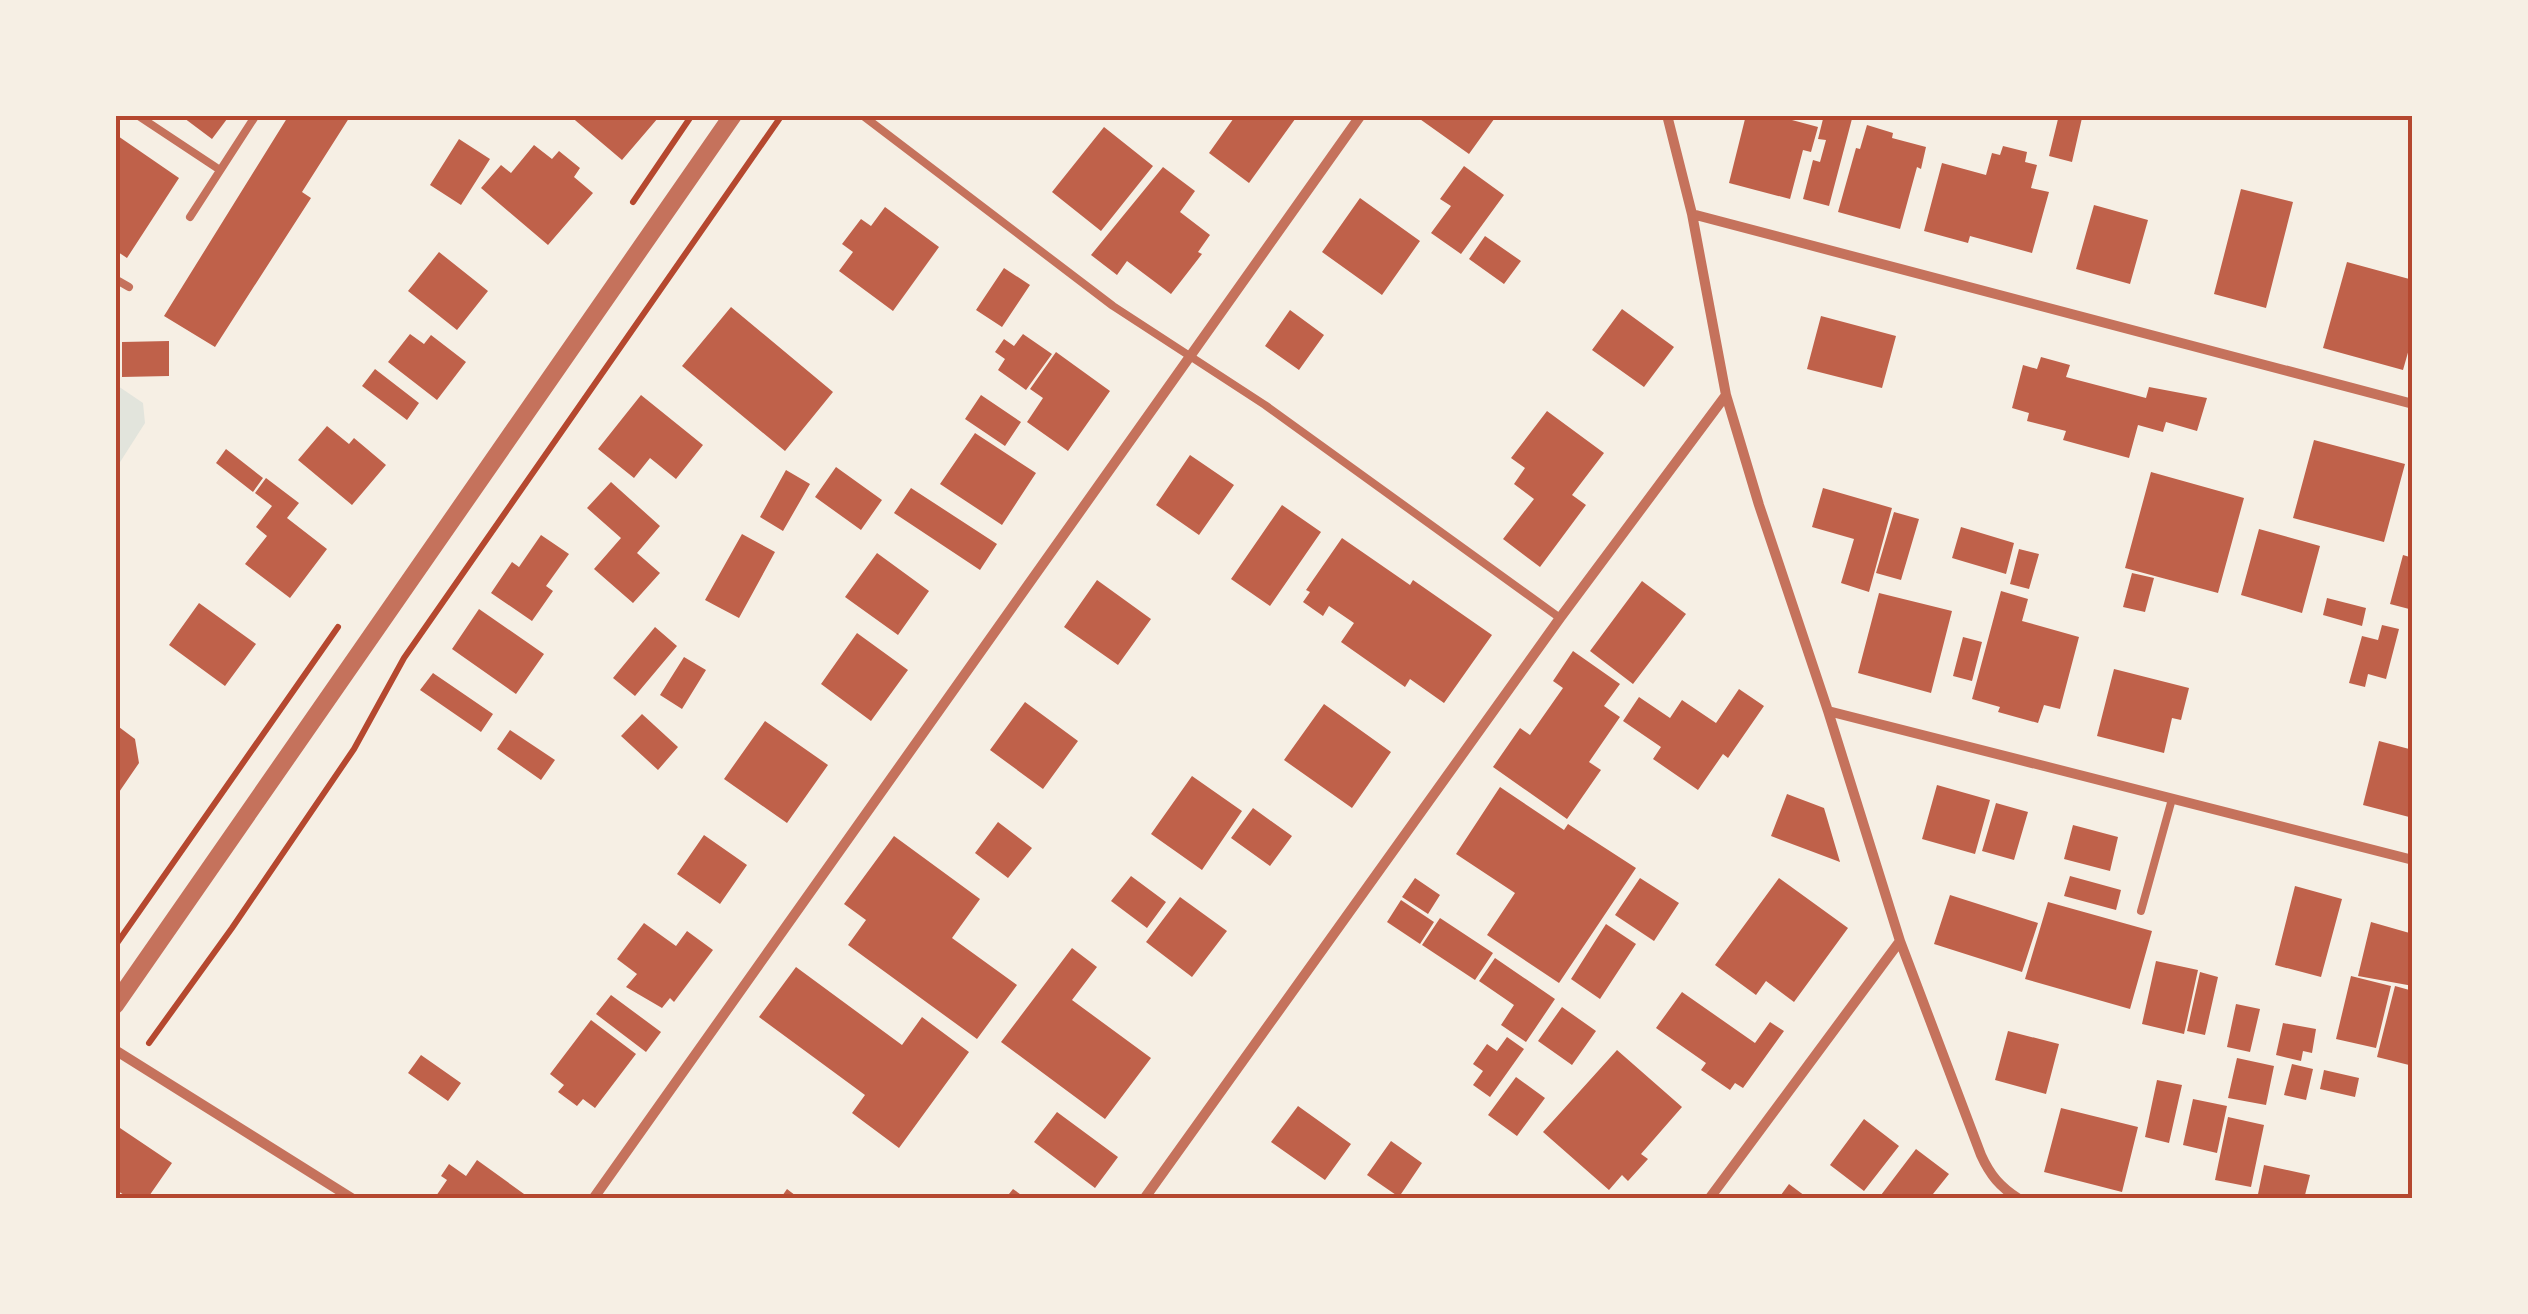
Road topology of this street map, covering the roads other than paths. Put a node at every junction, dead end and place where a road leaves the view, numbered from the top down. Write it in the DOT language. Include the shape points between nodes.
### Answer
graph roads {
  1 [pos="137,115"];
  2 [pos="256,115"];
  3 [pos="732,115"];
  4 [pos="862,115"];
  5 [pos="1360,115"];
  6 [pos="1668,115"];
  7 [pos="220,170"];
  8 [pos="1692,214"];
  9 [pos="190,216"];
  10 [pos="115,279"];
  11 [pos="128,287"];
  12 [pos="1189,355"];
  13 [pos="1726,394"];
  14 [pos="2413,404"];
  15 [pos="1560,618"];
  16 [pos="1828,711"];
  17 [pos="2172,799"];
  18 [pos="2413,860"];
  19 [pos="2141,911"];
  20 [pos="1900,941"];
  21 [pos="115,1005"];
  22 [pos="115,1050"];
  23 [pos="353,1199"];
  24 [pos="593,1199"];
  25 [pos="1144,1199"];
  26 [pos="1709,1199"];
  27 [pos="2019,1199"];
  1 -- 7 [label="lane"];
  2 -- 7 [label="lane"];
  3 -- 21 [label="street"];
  4 -- 12 [label="lane" via="1044,257"];
  5 -- 12 [label="street"];
  6 -- 8 [label="street"];
  7 -- 9 [label="lane"];
  8 -- 13 [label="street"];
  8 -- 14 [label="street"];
  10 -- 11 [label="lane"];
  12 -- 15 [label="lane"];
  12 -- 24 [label="street"];
  13 -- 15 [label="street"];
  13 -- 16 [label="street"];
  15 -- 25 [label="street"];
  16 -- 17 [label="street"];
  16 -- 20 [label="street"];
  17 -- 18 [label="street"];
  17 -- 19 [label="lane"];
  20 -- 26 [label="street"];
  20 -- 27 [label="street" via="1989,1173"];
  22 -- 23 [label="street"];
}
